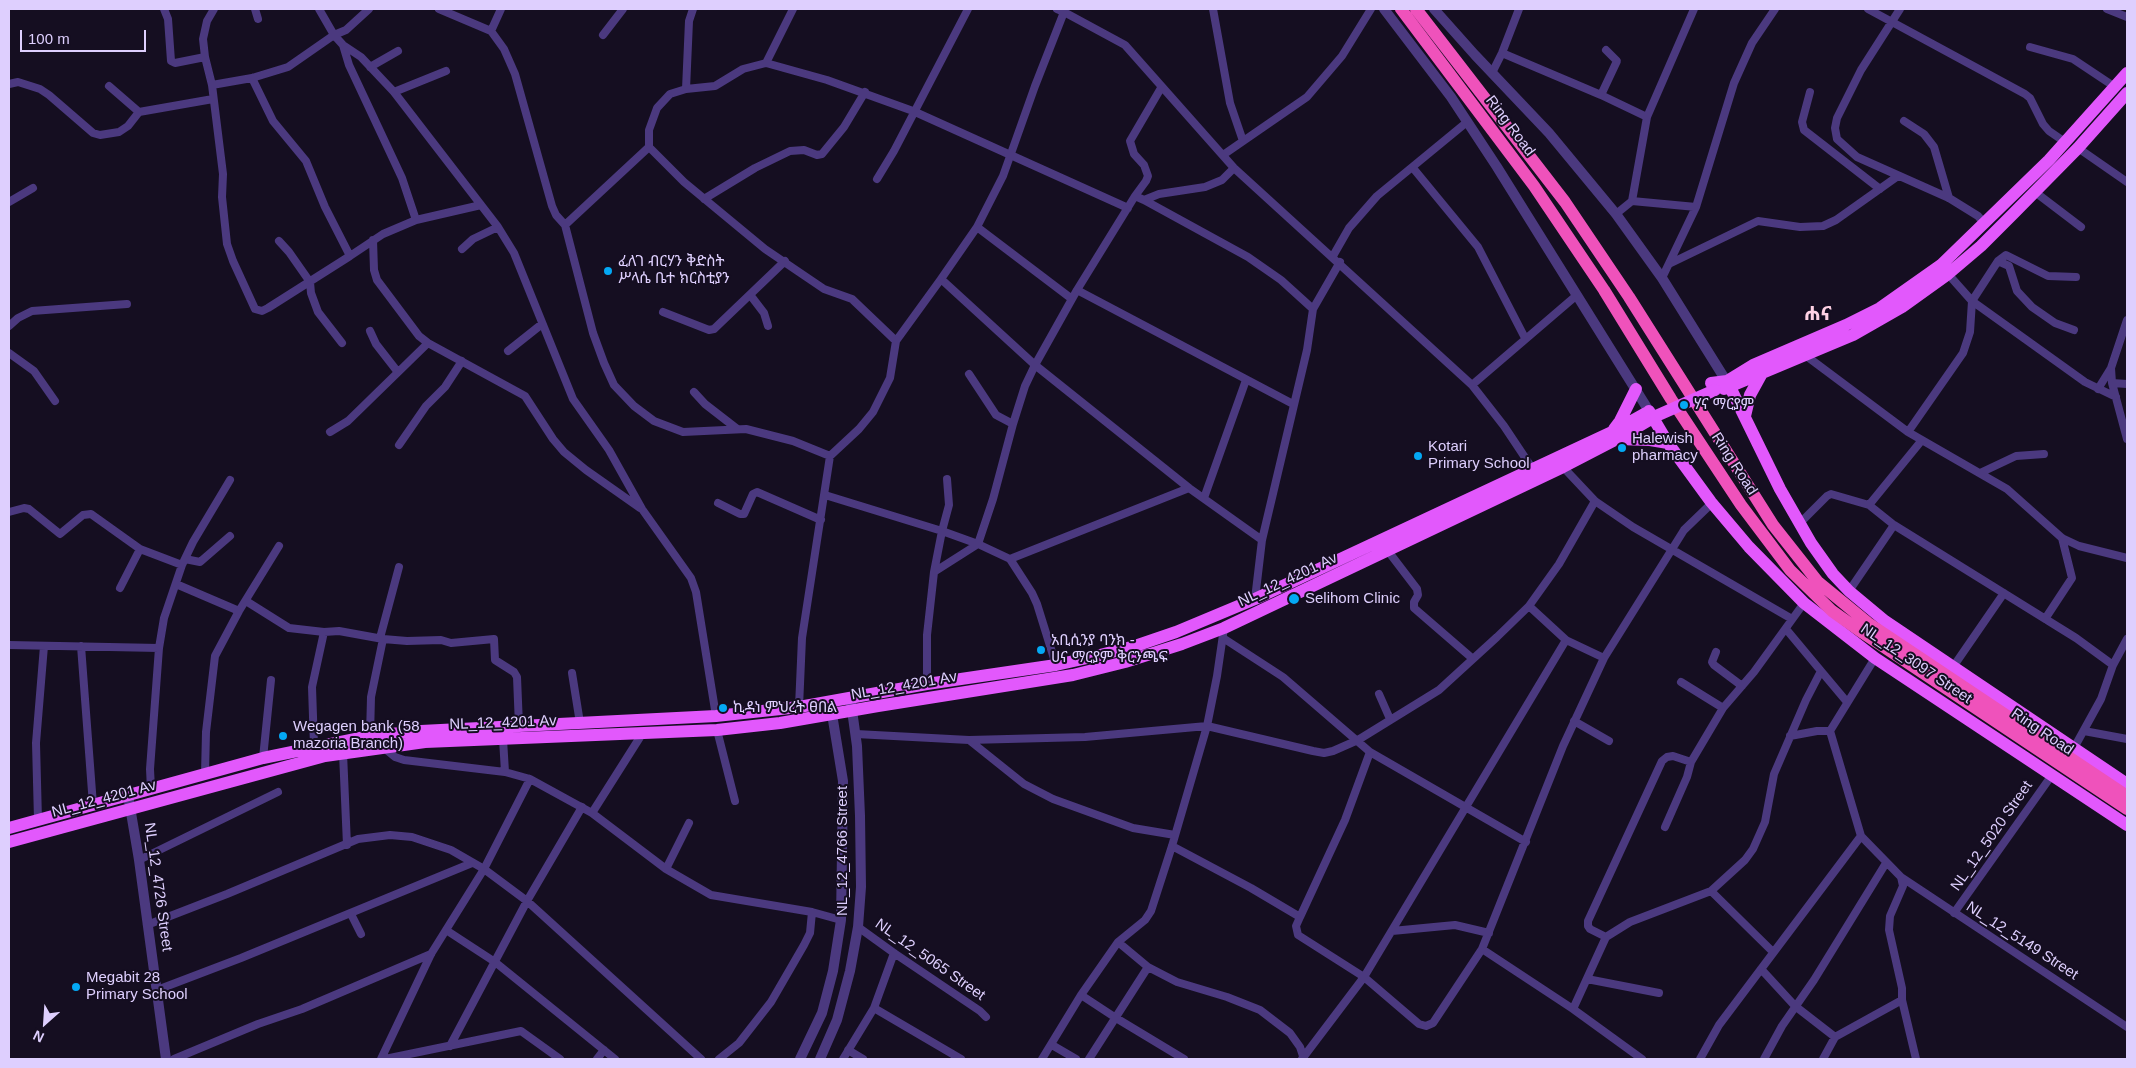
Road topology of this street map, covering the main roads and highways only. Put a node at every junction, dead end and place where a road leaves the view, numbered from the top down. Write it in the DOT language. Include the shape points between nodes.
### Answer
graph roads {
  1 [pos="1401,9"];
  2 [pos="1416,9"];
  3 [pos="2127,73"];
  4 [pos="2124,93"];
  5 [pos="2008,210"];
  6 [pos="1761,374"];
  7 [pos="1729,384"];
  8 [pos="1636,389"];
  9 [pos="1652,414"];
  10 [pos="1745,416"];
  11 [pos="1614,436"];
  12 [pos="1668,443"];
  13 [pos="2127,784"];
  14 [pos="2127,796"];
  15 [pos="2127,810"];
  16 [pos="2127,824"];
  17 [pos="9,828"];
  18 [pos="9,842"];
  1 -- 15 [label="highway, Ring Road" via="1534,186 1741,505 1790,570 1825,604 1863,633"];
  2 -- 14 [label="highway, Ring Road" via="1565,202 1773,524 1818,582 1884,634"];
  3 -- 4 [label="main road"];
  4 -- 5 [label="main road" via="2065,142"];
  4 -- 5 [label="main road" via="2078,148 2035,192"];
  5 -- 6 [label="main road" via="1981,246 1902,307 1853,335"];
  5 -- 7 [label="main road" via="1985,224 1941,265 1880,308 1753,365"];
  6 -- 7 [label="main road"];
  6 -- 10 [label="main road" via="1750,395"];
  7 -- 9 [label="main road, bridge" via="1713,386"];
  7 -- 10 [label="main road"];
  8 -- 11 [label="main road"];
  9 -- 11 [label="main road"];
  9 -- 12 [label="main road, NL_12_3097 Street"];
  10 -- 13 [label="main road" via="1799,524 1849,591 1885,621"];
  11 -- 12 [label="main road"];
  11 -- 17 [label="main road, NL_12_4201 Av" via="1532,468 1255,599 1135,646 1056,665 798,707 716,716 370,736 263,758"];
  11 -- 18 [label="main road, NL_12_4201 Av" via="1563,467 1223,633 1074,675 809,719 717,730 425,742 343,753 288,765"];
  12 -- 16 [label="main road, NL_12_3097 Street" via="1749,547 1804,603 1875,658"];
}
